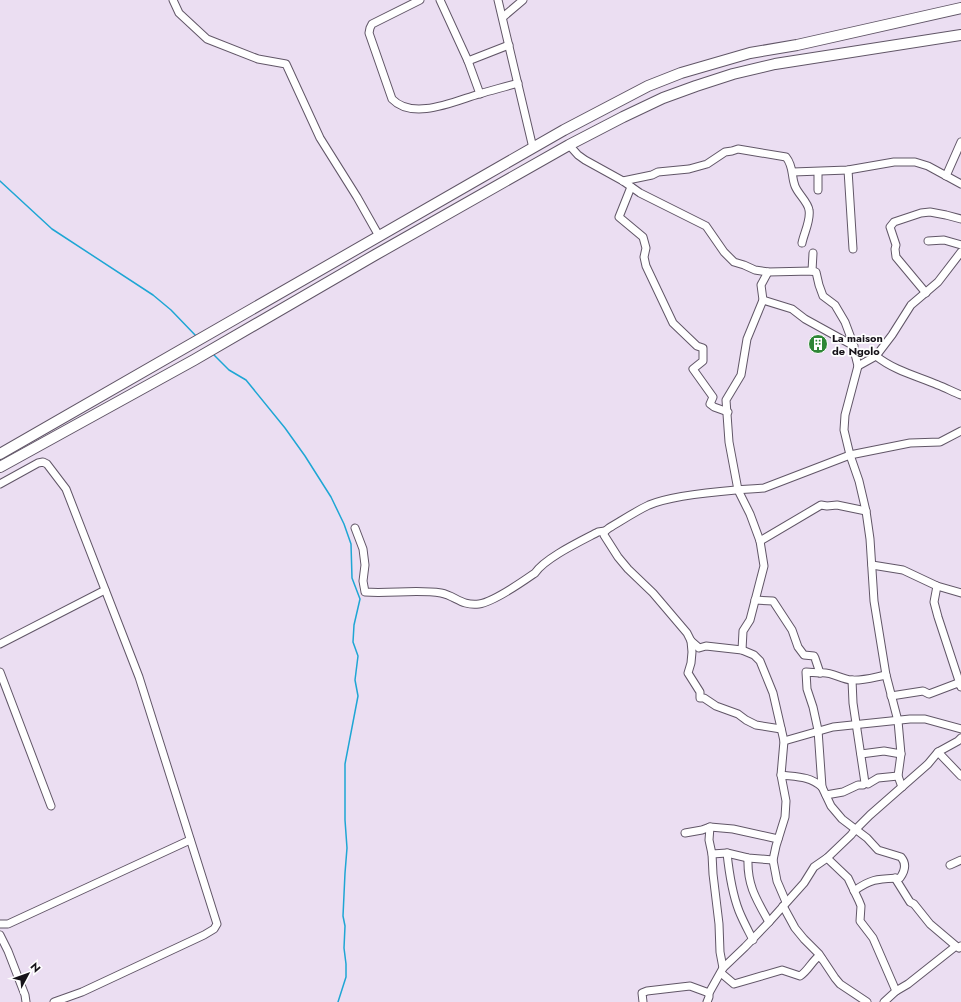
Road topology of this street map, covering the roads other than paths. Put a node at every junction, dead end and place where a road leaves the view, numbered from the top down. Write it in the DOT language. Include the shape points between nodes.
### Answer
graph roads {
  1 [pos="173,0"];
  2 [pos="420,0"];
  3 [pos="440,0"];
  4 [pos="498,0"];
  5 [pos="523,0"];
  6 [pos="961,8"];
  7 [pos="503,17"];
  8 [pos="961,35"];
  9 [pos="509,45"];
  10 [pos="468,61"];
  11 [pos="518,83"];
  12 [pos="480,94"];
  13 [pos="961,142"];
  14 [pos="569,145"];
  15 [pos="533,148"];
  16 [pos="848,170"];
  17 [pos="793,172"];
  18 [pos="818,172"];
  19 [pos="946,176"];
  20 [pos="623,181"];
  21 [pos="961,184"];
  22 [pos="631,187"];
  23 [pos="818,190"];
  24 [pos="961,219"];
  25 [pos="379,236"];
  26 [pos="928,241"];
  27 [pos="802,243"];
  28 [pos="961,245"];
  29 [pos="852,249"];
  30 [pos="961,252"];
  31 [pos="813,253"];
  32 [pos="812,271"];
  33 [pos="768,272"];
  34 [pos="926,293"];
  35 [pos="763,300"];
  36 [pos="854,346"];
  37 [pos="876,356"];
  38 [pos="858,366"];
  39 [pos="961,395"];
  40 [pos="728,412"];
  41 [pos="961,431"];
  42 [pos="0,454"];
  43 [pos="850,455"];
  44 [pos="0,467"];
  45 [pos="0,484"];
  46 [pos="738,490"];
  47 [pos="866,511"];
  48 [pos="355,528"];
  49 [pos="605,531"];
  50 [pos="760,541"];
  51 [pos="872,564"];
  52 [pos="937,586"];
  53 [pos="105,590"];
  54 [pos="961,593"];
  55 [pos="756,598"];
  56 [pos="691,641"];
  57 [pos="0,644"];
  58 [pos="742,650"];
  59 [pos="0,672"];
  60 [pos="820,673"];
  61 [pos="886,675"];
  62 [pos="852,680"];
  63 [pos="961,686"];
  64 [pos="891,696"];
  65 [pos="898,720"];
  66 [pos="856,724"];
  67 [pos="781,729"];
  68 [pos="961,729"];
  69 [pos="818,730"];
  70 [pos="961,738"];
  71 [pos="784,741"];
  72 [pos="938,752"];
  73 [pos="861,754"];
  74 [pos="901,754"];
  75 [pos="781,775"];
  76 [pos="898,776"];
  77 [pos="961,776"];
  78 [pos="865,783"];
  79 [pos="822,787"];
  80 [pos="902,787"];
  81 [pos="826,795"];
  82 [pos="51,806"];
  83 [pos="710,827"];
  84 [pos="855,830"];
  85 [pos="685,833"];
  86 [pos="778,839"];
  87 [pos="190,840"];
  88 [pos="727,853"];
  89 [pos="712,854"];
  90 [pos="748,858"];
  91 [pos="827,858"];
  92 [pos="774,860"];
  93 [pos="961,860"];
  94 [pos="950,865"];
  95 [pos="895,878"];
  96 [pos="854,891"];
  97 [pos="785,904"];
  98 [pos="769,922"];
  99 [pos="0,924"];
  100 [pos="0,935"];
  101 [pos="752,940"];
  102 [pos="959,947"];
  103 [pos="822,959"];
  104 [pos="722,970"];
  105 [pos="896,991"];
  106 [pos="709,992"];
  107 [pos="26,1002"];
  108 [pos="54,1002"];
  109 [pos="643,1002"];
  110 [pos="707,1002"];
  111 [pos="867,1002"];
  112 [pos="884,1002"];
  1 -- 25 [label="street" via="179,13 207,39 258,59 286,64 320,138"];
  2 -- 12 [label="street" via="372,24 368,33 392,99 396,104 418,109 440,107"];
  3 -- 10 [label="street"];
  4 -- 7 [label="street"];
  5 -- 7 [label="street"];
  6 -- 15 [label="highway" via="750,53 681,73 648,86"];
  7 -- 9 [label="street"];
  8 -- 14 [label="highway" via="800,60 733,74 663,98"];
  9 -- 10 [label="street"];
  9 -- 11 [label="street"];
  10 -- 12 [label="street"];
  11 -- 12 [label="street"];
  11 -- 15 [label="street"];
  13 -- 19 [label="street"];
  14 -- 20 [label="street" via="585,160"];
  14 -- 44 [label="highway" via="194,360"];
  15 -- 25 [label="highway"];
  16 -- 18 [label="street"];
  16 -- 19 [label="street" via="894,162 915,162"];
  16 -- 29 [label="street"];
  17 -- 18 [label="street"];
  17 -- 20 [label="street" via="786,156 738,149 725,152 707,164"];
  17 -- 27 [label="street" via="794,184 809,210"];
  18 -- 23 [label="street"];
  19 -- 21 [label="street"];
  20 -- 22 [label="street"];
  22 -- 33 [label="street" via="706,226 734,262"];
  22 -- 40 [label="street" via="619,217 643,237 646,266 673,323 702,348 703,361 693,369 713,397 710,404"];
  24 -- 34 [label="street" via="926,213 894,222 890,227 896,244 896,257"];
  25 -- 42 [label="highway"];
  26 -- 28 [label="street" via="944,240"];
  30 -- 34 [label="street"];
  31 -- 32 [label="street"];
  32 -- 33 [label="street"];
  32 -- 36 [label="street" via="816,272 819,285 845,322"];
  33 -- 35 [label="street" via="761,285"];
  34 -- 37 [label="street" via="911,305"];
  35 -- 36 [label="street" via="792,309"];
  35 -- 40 [label="street" via="747,339 741,375 726,400"];
  36 -- 38 [label="street"];
  37 -- 38 [label="street"];
  37 -- 39 [label="street" via="896,369"];
  38 -- 43 [label="street" via="845,415 844,430"];
  40 -- 46 [label="street" via="729,442"];
  41 -- 43 [label="street" via="940,442 910,443"];
  43 -- 46 [label="street" via="764,488"];
  43 -- 47 [label="street"];
  45 -- 53 [label="street" via="38,463 47,464 66,489"];
  46 -- 49 [label="street" via="688,496 652,504"];
  46 -- 50 [label="street"];
  47 -- 50 [label="street" via="821,504"];
  47 -- 51 [label="street"];
  48 -- 49 [label="street" via="363,548 365,592 443,593 464,604 489,602 535,573 539,567 556,556 598,532"];
  49 -- 56 [label="street" via="604,535 618,557 653,593"];
  50 -- 55 [label="street" via="764,566"];
  51 -- 52 [label="street" via="903,570"];
  51 -- 61 [label="street" via="874,601"];
  52 -- 54 [label="street"];
  52 -- 63 [label="street" via="934,602 936,612"];
  53 -- 57 [label="street"];
  53 -- 87 [label="street" via="139,678"];
  55 -- 58 [label="street" via="750,620 743,631"];
  55 -- 60 [label="street" via="773,601 792,630 798,647 804,655 814,656"];
  56 -- 58 [label="street" via="699,648 706,646"];
  56 -- 67 [label="street" via="691,663 688,673 700,692 700,698 738,714 756,725"];
  58 -- 67 [label="street" via="760,661 773,693"];
  59 -- 82 [label="street"];
  60 -- 62 [label="street" via="825,672"];
  60 -- 69 [label="street" via="806,672 807,689"];
  61 -- 62 [label="street"];
  61 -- 64 [label="street"];
  62 -- 66 [label="street"];
  63 -- 64 [label="street" via="955,684 929,694 923,691"];
  64 -- 65 [label="street"];
  65 -- 66 [label="street"];
  65 -- 68 [label="street" via="925,719"];
  65 -- 74 [label="street"];
  66 -- 69 [label="street"];
  66 -- 73 [label="street"];
  67 -- 71 [label="street"];
  69 -- 71 [label="street"];
  69 -- 79 [label="street"];
  70 -- 72 [label="street"];
  71 -- 75 [label="street"];
  72 -- 77 [label="street"];
  72 -- 80 [label="street"];
  73 -- 74 [label="street" via="884,751"];
  73 -- 78 [label="street"];
  74 -- 76 [label="street"];
  75 -- 79 [label="street" via="807,778"];
  75 -- 86 [label="street" via="786,809"];
  76 -- 78 [label="street" via="878,778 868,784"];
  76 -- 80 [label="street"];
  78 -- 81 [label="street" via="843,792"];
  79 -- 81 [label="street"];
  80 -- 84 [label="street"];
  81 -- 84 [label="street" via="834,811"];
  83 -- 85 [label="street"];
  83 -- 86 [label="street" via="734,829"];
  83 -- 89 [label="street"];
  84 -- 91 [label="street"];
  84 -- 95 [label="street" via="878,850 902,858 905,863 904,873 900,878"];
  86 -- 92 [label="street"];
  87 -- 99 [label="street" via="8,924"];
  87 -- 108 [label="street" via="217,924 214,929 82,992"];
  88 -- 89 [label="street"];
  88 -- 90 [label="street"];
  88 -- 101 [label="street" via="728,868 739,912"];
  89 -- 104 [label="street"];
  90 -- 92 [label="street"];
  90 -- 98 [label="street" via="751,889"];
  91 -- 96 [label="street" via="846,875"];
  91 -- 97 [label="street" via="814,867"];
  92 -- 97 [label="street" via="777,881"];
  93 -- 94 [label="street"];
  95 -- 96 [label="street" via="876,879"];
  95 -- 102 [label="street" via="910,902 930,924"];
  96 -- 105 [label="street" via="861,906 860,921 873,938"];
  97 -- 98 [label="street"];
  97 -- 103 [label="street" via="795,928"];
  98 -- 101 [label="street"];
  100 -- 107 [label="street"];
  101 -- 104 [label="street"];
  102 -- 105 [label="street"];
  103 -- 104 [label="street" via="817,957 800,976 782,970 734,984"];
  103 -- 111 [label="street" via="840,984"];
  104 -- 106 [label="street"];
  105 -- 112 [label="street"];
  106 -- 109 [label="street" via="690,986 647,991 642,993"];
  106 -- 110 [label="street"];
}
